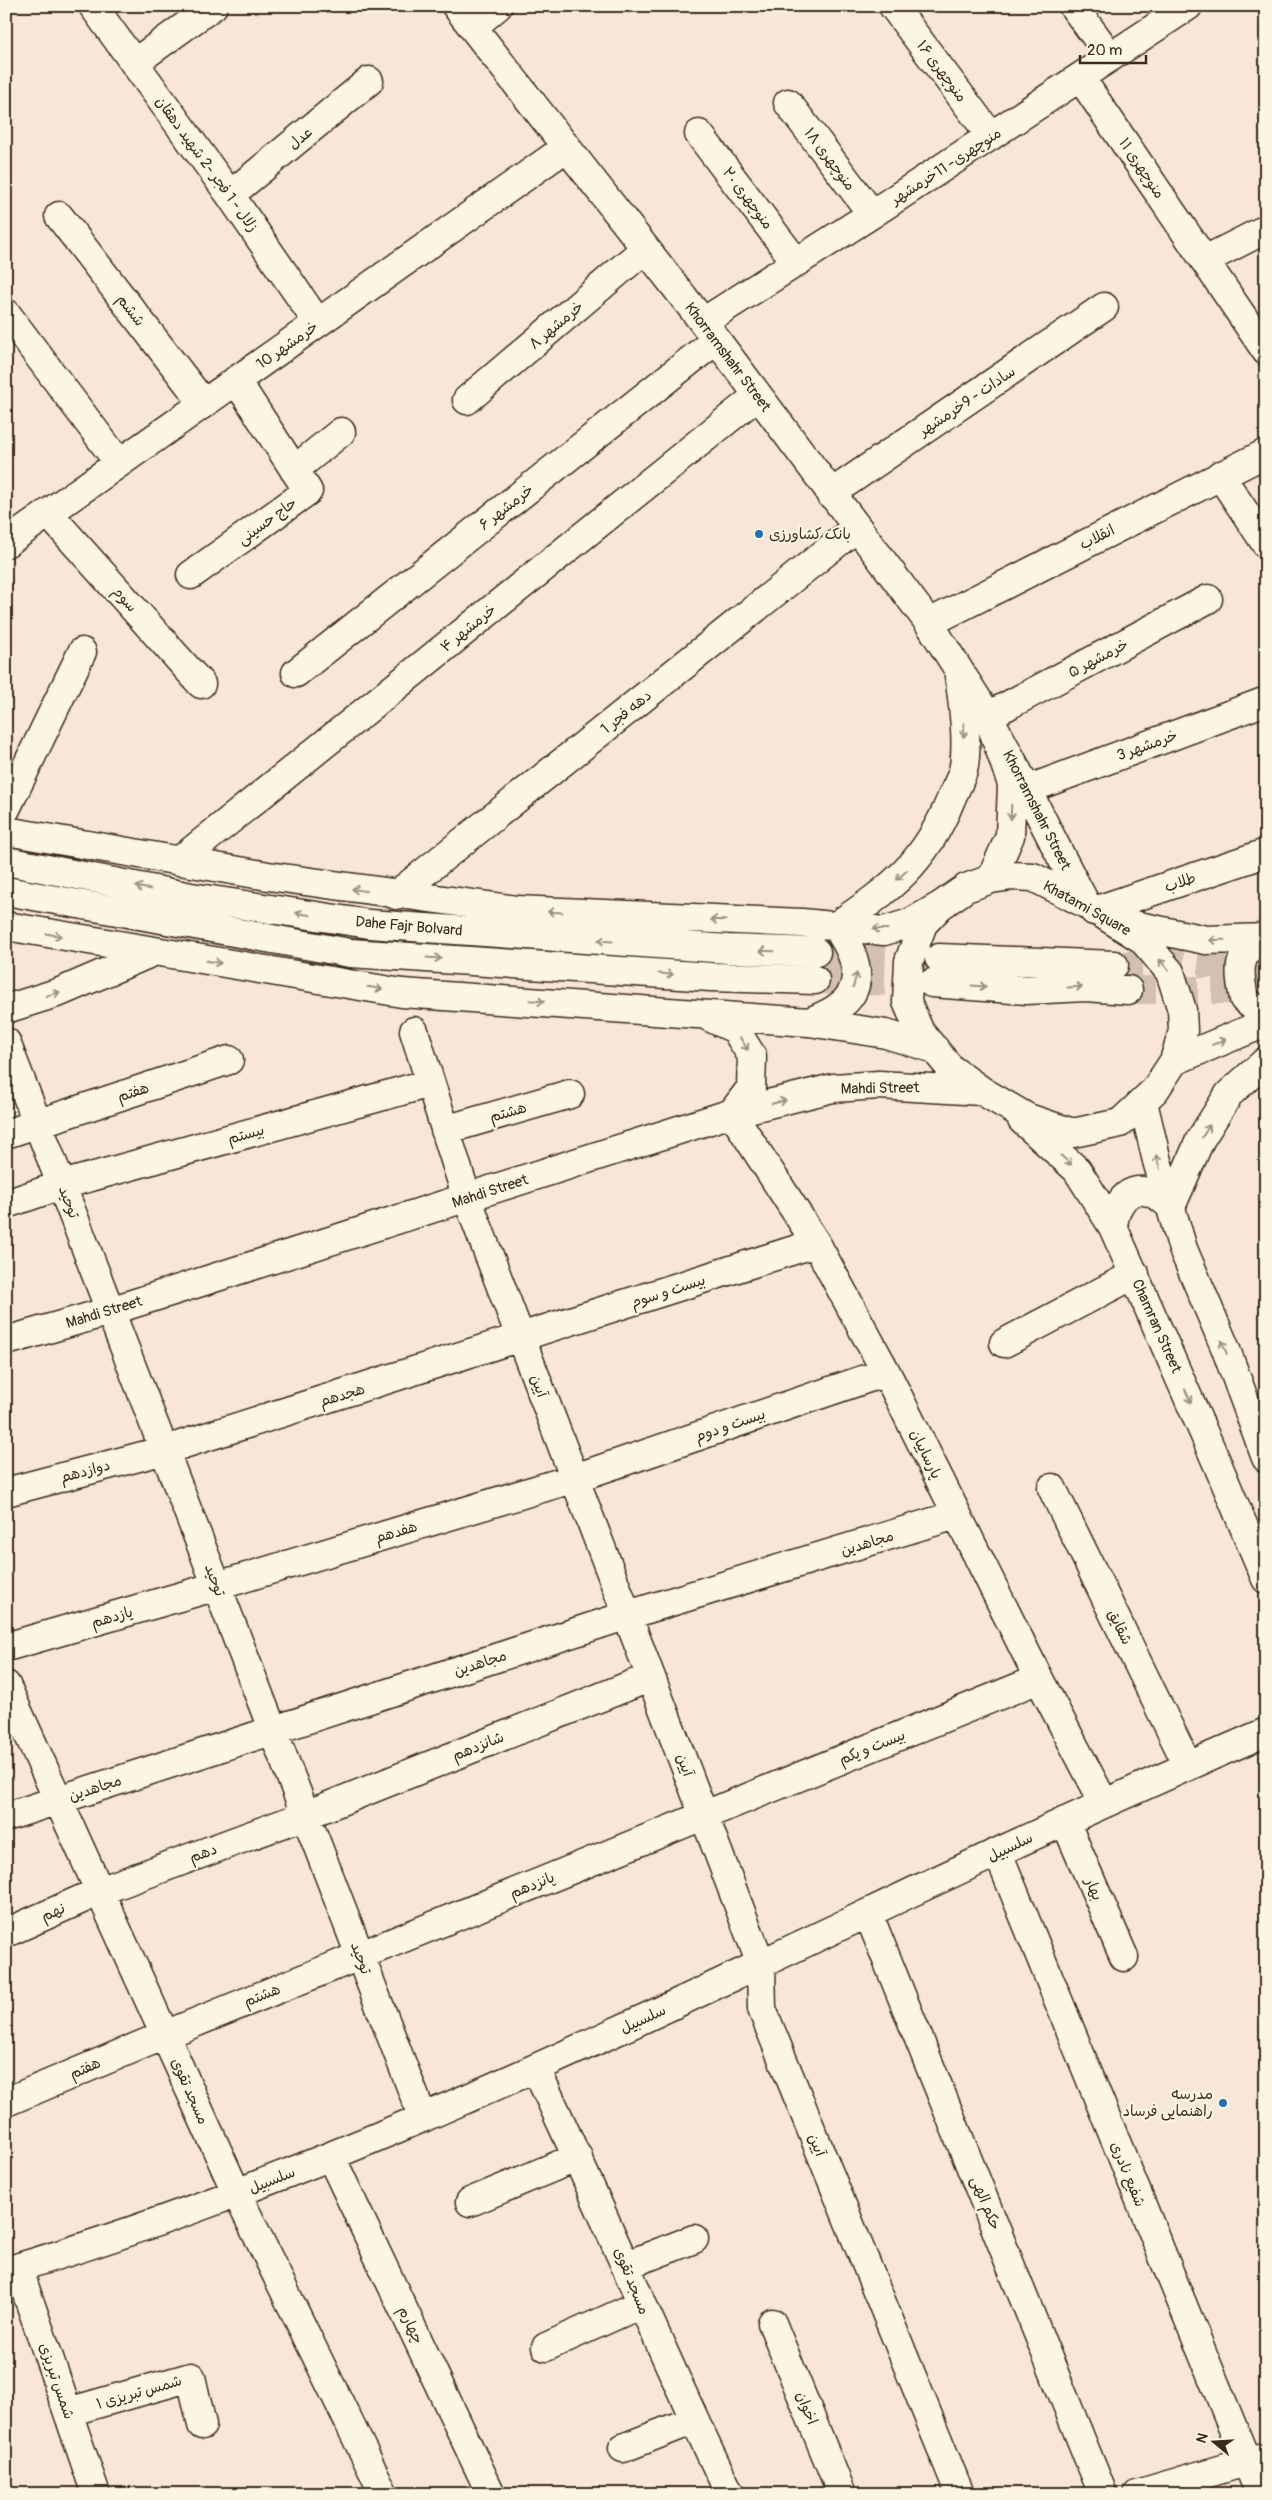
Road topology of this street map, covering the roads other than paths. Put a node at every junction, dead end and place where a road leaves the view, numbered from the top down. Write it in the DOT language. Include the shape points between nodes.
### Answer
graph roads {
  1 [pos="93,6"];
  2 [pos="213,6"];
  3 [pos="498,6"];
  4 [pos="893,6"];
  5 [pos="1073,6"];
  6 [pos="1188,6"];
  7 [pos="465,17"];
  8 [pos="1112,57"];
  9 [pos="134,63"];
  10 [pos="1080,77"];
  11 [pos="369,81"];
  12 [pos="788,103"];
  13 [pos="699,134"];
  14 [pos="991,136"];
  15 [pos="567,147"];
  16 [pos="230,195"];
  17 [pos="872,214"];
  18 [pos="58,216"];
  19 [pos="1266,229"];
  20 [pos="645,249"];
  21 [pos="1205,260"];
  22 [pos="796,262"];
  23 [pos="1104,307"];
  24 [pos="6,314"];
  25 [pos="318,323"];
  26 [pos="709,331"];
  27 [pos="1266,351"];
  28 [pos="236,380"];
  29 [pos="757,396"];
  30 [pos="467,400"];
  31 [pos="204,404"];
  32 [pos="341,432"];
  33 [pos="1266,453"];
  34 [pos="119,464"];
  35 [pos="294,470"];
  36 [pos="1220,475"];
  37 [pos="830,494"];
  38 [pos="48,513"];
  39 [pos="856,528"];
  40 [pos="6,543"];
  41 [pos="1266,544"];
  42 [pos="191,575"];
  43 [pos="1208,599"];
  44 [pos="929,623"];
  45 [pos="82,652"];
  46 [pos="958,665"];
  47 [pos="296,673"];
  48 [pos="201,684"];
  49 [pos="1266,701"];
  50 [pos="988,716"];
  51 [pos="1029,789"];
  52 [pos="6,808"];
  53 [pos="6,831"];
  54 [pos="1266,854"];
  55 [pos="6,861"];
  56 [pos="178,861"];
  57 [pos="991,879"];
  58 [pos="6,891"];
  59 [pos="396,896"];
  60 [pos="940,906"];
  61 [pos="1098,912"];
  62 [pos="6,926"];
  63 [pos="836,926"];
  64 [pos="1262,938"];
  65 [pos="153,952"];
  66 [pos="816,952"];
  67 [pos="939,958"];
  68 [pos="1114,965"];
  69 [pos="814,980"];
  70 [pos="932,983"];
  71 [pos="1128,990"];
  72 [pos="6,1009"];
  73 [pos="707,1016"];
  74 [pos="1266,1017"];
  75 [pos="809,1022"];
  76 [pos="1266,1025"];
  77 [pos="414,1031"];
  78 [pos="6,1042"];
  79 [pos="935,1049"];
  80 [pos="229,1060"];
  81 [pos="1174,1061"];
  82 [pos="1266,1061"];
  83 [pos="430,1083"];
  84 [pos="570,1094"];
  85 [pos="993,1098"];
  86 [pos="1143,1102"];
  87 [pos="732,1114"];
  88 [pos="38,1123"];
  89 [pos="445,1130"];
  90 [pos="6,1134"];
  91 [pos="62,1185"];
  92 [pos="467,1198"];
  93 [pos="6,1204"];
  94 [pos="1171,1207"];
  95 [pos="1113,1227"];
  96 [pos="816,1243"];
  97 [pos="1134,1274"];
  98 [pos="110,1311"];
  99 [pos="520,1339"];
  100 [pos="6,1342"];
  101 [pos="1004,1343"];
  102 [pos="886,1372"];
  103 [pos="164,1450"];
  104 [pos="1266,1458"];
  105 [pos="575,1478"];
  106 [pos="1052,1488"];
  107 [pos="6,1492"];
  108 [pos="956,1516"];
  109 [pos="1266,1579"];
  110 [pos="218,1586"];
  111 [pos="628,1615"];
  112 [pos="6,1647"];
  113 [pos="651,1677"];
  114 [pos="1039,1679"];
  115 [pos="6,1685"];
  116 [pos="273,1730"];
  117 [pos="1266,1732"];
  118 [pos="1188,1766"];
  119 [pos="58,1800"];
  120 [pos="1104,1803"];
  121 [pos="306,1814"];
  122 [pos="704,1815"];
  123 [pos="6,1817"];
  124 [pos="1065,1820"];
  125 [pos="998,1853"];
  126 [pos="100,1891"];
  127 [pos="868,1913"];
  128 [pos="6,1933"];
  129 [pos="360,1955"];
  130 [pos="1124,1957"];
  131 [pos="761,1964"];
  132 [pos="165,2035"];
  133 [pos="536,2068"];
  134 [pos="6,2102"];
  135 [pos="424,2118"];
  136 [pos="331,2157"];
  137 [pos="578,2157"];
  138 [pos="237,2194"];
  139 [pos="470,2202"];
  140 [pos="694,2239"];
  141 [pos="627,2266"];
  142 [pos="12,2269"];
  143 [pos="641,2304"];
  144 [pos="772,2323"];
  145 [pos="546,2347"];
  146 [pos="68,2412"];
  147 [pos="694,2420"];
  148 [pos="202,2425"];
  149 [pos="623,2448"];
  150 [pos="1256,2459"];
  151 [pos="96,2494"];
  152 [pos="384,2494"];
  153 [pos="491,2494"];
  154 [pos="730,2494"];
  155 [pos="842,2494"];
  156 [pos="960,2494"];
  157 [pos="1104,2494"];
  158 [pos="1137,2494"];
  159 [pos="1260,2494"];
  1 -- 9 [label="street, زلال - 1 فجر -2 شهید دهقان"];
  2 -- 9 [label="street"];
  3 -- 7 [label="street"];
  4 -- 14 [label="street, منوچهری ۱۶"];
  5 -- 8 [label="street"];
  6 -- 8 [label="street, منوچهری- 11خرمشهر"];
  7 -- 15 [label="street, Khorramshahr Street"];
  8 -- 10 [label="street, منوچهری- 11خرمشهر"];
  9 -- 16 [label="street, زلال - 1 فجر -2 شهید دهقان"];
  10 -- 14 [label="street, منوچهری- 11خرمشهر"];
  10 -- 21 [label="street, منوچهری ۱۱"];
  11 -- 16 [label="street, عدل"];
  12 -- 17 [label="street, منوچهری ۱۸"];
  13 -- 22 [label="street, منوچهری ۲۰"];
  14 -- 17 [label="street, منوچهری- 11خرمشهر"];
  15 -- 20 [label="street, Khorramshahr Street"];
  15 -- 25 [label="street, خرمشهر 10"];
  16 -- 25 [label="street, زلال - 1 فجر -2 شهید دهقان"];
  17 -- 22 [label="street, منوچهری- 11خرمشهر"];
  18 -- 31 [label="street, ششم"];
  19 -- 21 [label="street"];
  20 -- 26 [label="street, Khorramshahr Street"];
  20 -- 30 [label="street, خرمشهر ۸"];
  21 -- 27 [label="street, منوچهری ۱۱"];
  22 -- 26 [label="street, منوچهری- 11خرمشهر"];
  23 -- 37 [label="street, سادات - 9خرمشهر"];
  24 -- 34 [label="street"];
  25 -- 28 [label="street, خرمشهر 10"];
  26 -- 29 [label="street, Khorramshahr Street"];
  26 -- 47 [label="street, خرمشهر ۶"];
  28 -- 31 [label="street, خرمشهر 10"];
  28 -- 35 [label="street, حاج حسینی"];
  29 -- 37 [label="street, Khorramshahr Street"];
  29 -- 56 [label="street, خرمشهر ۴"];
  31 -- 34 [label="street, خرمشهر 10"];
  32 -- 35 [label="street"];
  33 -- 36 [label="street, انقلاب"];
  34 -- 38 [label="street, خرمشهر 10"];
  35 -- 42 [label="street, حاج حسینی" via="308,491"];
  36 -- 41 [label="street"];
  36 -- 44 [label="street, انقلاب"];
  37 -- 39 [label="street, Khorramshahr Street"];
  38 -- 40 [label="street, خرمشهر 10"];
  38 -- 48 [label="street, سوم"];
  39 -- 44 [label="street, Khorramshahr Street"];
  39 -- 59 [label="street, دهه فجر 1"];
  43 -- 50 [label="street, خرمشهر ۵"];
  44 -- 46 [label="street, Khorramshahr Street"];
  45 -- 52 [label="street"];
  46 -- 50 [label="street, Khorramshahr Street"];
  46 -- 63 [label="street, one-way" via="965,713 963,770 942,821 914,864 881,895"];
  49 -- 51 [label="street, خرمشهر 3"];
  50 -- 51 [label="street, Khorramshahr Street"];
  50 -- 57 [label="street, Khorramshahr Street, one-way" via="1012,784 1010,836"];
  51 -- 61 [label="street, Khorramshahr Street" via="1059,855"];
  53 -- 56 [label="street"];
  54 -- 61 [label="street, طلاب"];
  66 -- 55 [label="street, Dahe Fajr Bolvard, one-way" via="728,949 369,924 191,897"];
  59 -- 56 [label="street, one-way"];
  57 -- 60 [label="street, Khatami Square" via="966,888"];
  57 -- 61 [label="street, Khatami Square" via="1033,878"];
  58 -- 69 [label="street, Dahe Fajr Bolvard, one-way" via="350,953 711,977"];
  63 -- 59 [label="street, one-way" via="517,910"];
  60 -- 63 [label="street, one-way" via="910,923 884,930"];
  60 -- 79 [label="street, Khatami Square" via="923,924 909,961 907,1002 920,1032"];
  64 -- 61 [label="street, one-way" via="1206,940"];
  81 -- 61 [label="street, Khatami Square, one-way" via="1183,1024 1170,972 1142,939"];
  62 -- 65 [label="street, one-way"];
  75 -- 63 [label="street, one-way" via="838,1008 851,995 858,969 850,946"];
  64 -- 74 [label="street" via="1250,946 1238,969 1244,999"];
  72 -- 65 [label="street, one-way" via="60,992"];
  65 -- 73 [label="street, one-way" via="402,993"];
  67 -- 68 [label="street"];
  70 -- 71 [label="street, one-way" via="1026,990 1085,987"];
  73 -- 75 [label="street"];
  73 -- 87 [label="street, one-way" via="736,1029 752,1056 750,1088"];
  75 -- 79 [label="street" via="886,1034"];
  81 -- 76 [label="street, one-way"];
  77 -- 83 [label="street, آیین"];
  78 -- 88 [label="street, توحید"];
  79 -- 85 [label="street, Khatami Square" via="951,1069"];
  80 -- 88 [label="street, هفتم"];
  81 -- 86 [label="street, Khatami Square" via="1164,1080"];
  94 -- 82 [label="street, one-way" via="1200,1140 1229,1094"];
  83 -- 89 [label="street, آیین"];
  83 -- 91 [label="street, بیستم"];
  84 -- 89 [label="street, هشتم"];
  85 -- 86 [label="street, Khatami Square" via="1028,1118 1073,1133 1120,1124"];
  87 -- 85 [label="street, Mahdi Street, one-way" via="842,1088 879,1084"];
  85 -- 95 [label="street, Chamran Street, one-way" via="1077,1170"];
  94 -- 86 [label="street, one-way"];
  87 -- 92 [label="street, Mahdi Street"];
  87 -- 96 [label="street, پارساییان"];
  88 -- 90 [label="street, هفتم"];
  88 -- 91 [label="street, توحید"];
  89 -- 92 [label="street, آیین"];
  91 -- 93 [label="street"];
  91 -- 98 [label="street, توحید"];
  92 -- 98 [label="street, Mahdi Street"];
  92 -- 99 [label="street, آیین"];
  94 -- 95 [label="street" via="1159,1194 1142,1190 1126,1196 1115,1210"];
  104 -- 94 [label="street, one-way" via="1183,1249"];
  95 -- 97 [label="street, Chamran Street"];
  96 -- 99 [label="street, بیست و سوم"];
  96 -- 102 [label="street, پارساییان"];
  97 -- 101 [label="street"];
  97 -- 109 [label="street, Chamran Street, one-way"];
  98 -- 100 [label="street, Mahdi Street"];
  98 -- 103 [label="street, توحید"];
  99 -- 103 [label="street, هجدهم"];
  99 -- 105 [label="street, آیین"];
  102 -- 105 [label="street, بیست و دوم"];
  102 -- 108 [label="street, پارساییان"];
  103 -- 107 [label="street, دوازدهم"];
  103 -- 110 [label="street, توحید"];
  105 -- 110 [label="street, هفدهم"];
  105 -- 111 [label="street, آیین"];
  106 -- 118 [label="street, شقایق"];
  108 -- 111 [label="street, مجاهدین"];
  108 -- 114 [label="street, پارساییان"];
  110 -- 112 [label="street, یازدهم"];
  110 -- 116 [label="street, توحید"];
  111 -- 113 [label="street, آیین"];
  111 -- 116 [label="street, مجاهدین"];
  113 -- 121 [label="street, شانزدهم"];
  113 -- 122 [label="street, آیین"];
  114 -- 120 [label="street, پارساییان"];
  114 -- 122 [label="street, بیست و یکم"];
  115 -- 119 [label="street, مسجد تقوی"];
  116 -- 119 [label="street, مجاهدین"];
  116 -- 121 [label="street, توحید"];
  117 -- 118 [label="street, سلسبیل"];
  118 -- 120 [label="street, سلسبیل"];
  119 -- 123 [label="street, مجاهدین"];
  119 -- 126 [label="street, مسجد تقوی"];
  120 -- 124 [label="street, سلسبیل"];
  121 -- 126 [label="street, دهم"];
  121 -- 129 [label="street, توحید"];
  122 -- 129 [label="street, پانزدهم"];
  122 -- 131 [label="street, آیین"];
  124 -- 125 [label="street, سلسبیل"];
  124 -- 130 [label="street, بهار"];
  125 -- 127 [label="street, سلسبیل"];
  125 -- 150 [label="street, شفیع نادری"];
  126 -- 128 [label="street, نهم"];
  126 -- 132 [label="street, مسجد تقوی"];
  127 -- 131 [label="street, سلسبیل"];
  127 -- 157 [label="street, حکم الهی"];
  129 -- 132 [label="street, هشتم"];
  129 -- 135 [label="street, توحید"];
  131 -- 133 [label="street, سلسبیل"];
  131 -- 156 [label="street, آیین" via="762,2009"];
  132 -- 134 [label="street, هفتم"];
  132 -- 138 [label="street, مسجد تقوی"];
  133 -- 135 [label="street, سلسبیل"];
  133 -- 137 [label="street, مسجد تقوی"];
  135 -- 136 [label="street, سلسبیل"];
  136 -- 138 [label="street, سلسبیل"];
  136 -- 153 [label="street, چهارم"];
  137 -- 139 [label="street"];
  137 -- 141 [label="street, مسجد تقوی"];
  138 -- 142 [label="street, سلسبیل"];
  138 -- 152 [label="street, مسجد تقوی"];
  140 -- 141 [label="street"];
  141 -- 143 [label="street, مسجد تقوی"];
  142 -- 146 [label="street, شمس تبریزی"];
  143 -- 145 [label="street"];
  143 -- 147 [label="street, مسجد تقوی"];
  144 -- 155 [label="street, اخوان"];
  146 -- 148 [label="street, شمس تبریزی ۱" via="191,2377"];
  146 -- 151 [label="street, شمس تبریزی"];
  147 -- 149 [label="street"];
  147 -- 154 [label="street, مسجد تقوی"];
  150 -- 158 [label="street"];
  150 -- 159 [label="street, شفیع نادری"];
}
